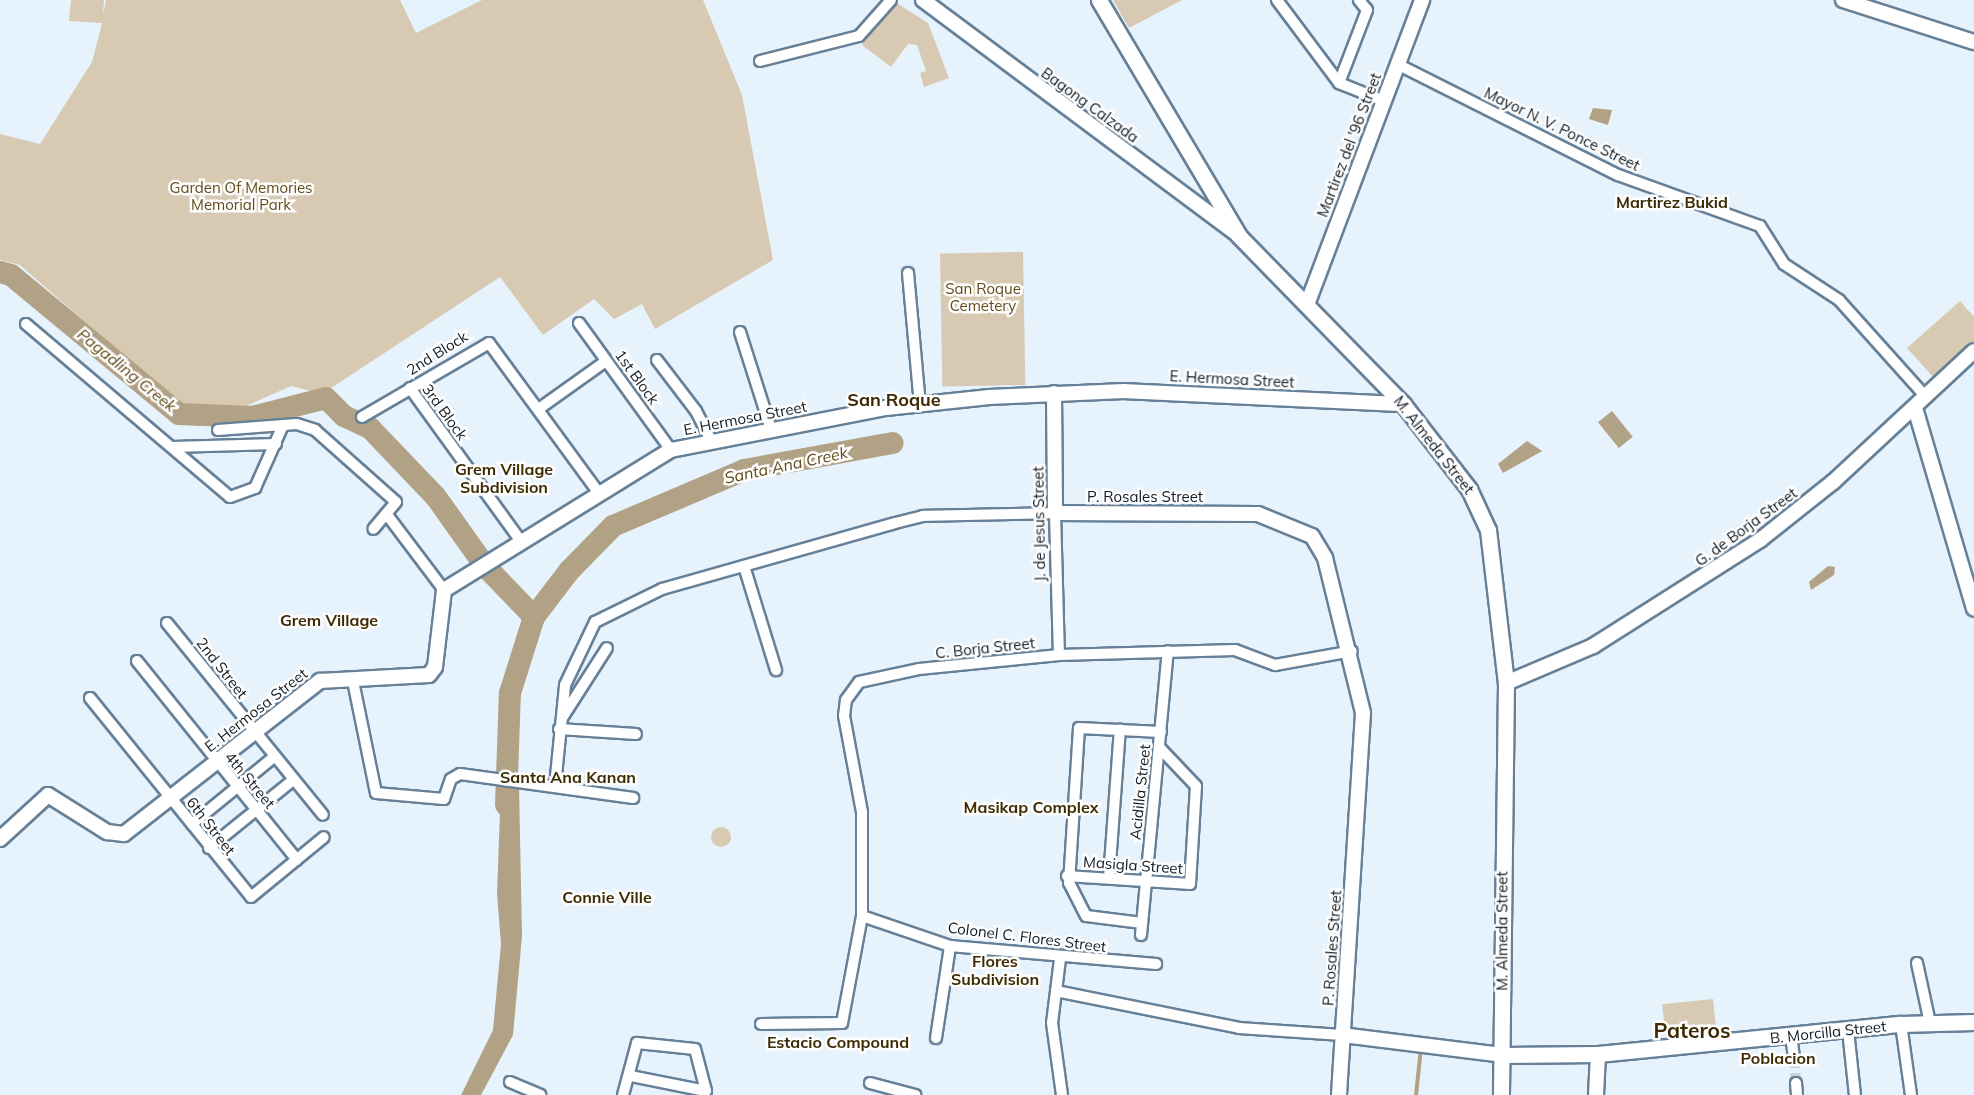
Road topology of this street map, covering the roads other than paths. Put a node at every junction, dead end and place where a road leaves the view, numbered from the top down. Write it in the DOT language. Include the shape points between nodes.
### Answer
graph roads {
  1 [pos="891,0"];
  2 [pos="923,0"];
  3 [pos="1099,0"];
  4 [pos="1277,0"];
  5 [pos="1359,0"];
  6 [pos="1422,0"];
  7 [pos="1843,0"];
  8 [pos="1369,5"];
  9 [pos="1974,42"];
  10 [pos="760,61"];
  11 [pos="1397,64"];
  12 [pos="1339,83"];
  13 [pos="1384,101"];
  14 [pos="1239,236"];
  15 [pos="908,273"];
  16 [pos="1308,302"];
  17 [pos="579,322"];
  18 [pos="26,324"];
  19 [pos="740,332"];
  20 [pos="1974,351"];
  21 [pos="657,360"];
  22 [pos="606,361"];
  23 [pos="410,388"];
  24 [pos="1054,393"];
  25 [pos="1926,397"];
  26 [pos="921,404"];
  27 [pos="1403,404"];
  28 [pos="540,408"];
  29 [pos="1916,408"];
  30 [pos="362,417"];
  31 [pos="283,425"];
  32 [pos="771,429"];
  33 [pos="218,430"];
  34 [pos="710,439"];
  35 [pos="276,444"];
  36 [pos="173,447"];
  37 [pos="671,450"];
  38 [pos="598,492"];
  39 [pos="1055,513"];
  40 [pos="388,516"];
  41 [pos="374,529"];
  42 [pos="520,540"];
  43 [pos="744,566"];
  44 [pos="444,590"];
  45 [pos="1974,609"];
  46 [pos="167,623"];
  47 [pos="607,648"];
  48 [pos="1168,651"];
  49 [pos="1352,651"];
  50 [pos="1059,655"];
  51 [pos="137,661"];
  52 [pos="776,670"];
  53 [pos="353,681"];
  54 [pos="1506,683"];
  55 [pos="90,698"];
  56 [pos="560,725"];
  57 [pos="1120,729"];
  58 [pos="254,732"];
  59 [pos="1161,732"];
  60 [pos="636,734"];
  61 [pos="1160,748"];
  62 [pos="274,757"];
  63 [pos="215,762"];
  64 [pos="293,780"];
  65 [pos="555,786"];
  66 [pos="236,787"];
  67 [pos="170,798"];
  68 [pos="633,798"];
  69 [pos="256,811"];
  70 [pos="323,815"];
  71 [pos="192,824"];
  72 [pos="324,837"];
  73 [pos="0,839"];
  74 [pos="209,848"];
  75 [pos="297,860"];
  76 [pos="1067,876"];
  77 [pos="1109,878"];
  78 [pos="1147,881"];
  79 [pos="862,916"];
  80 [pos="1142,923"];
  81 [pos="1141,935"];
  82 [pos="950,946"];
  83 [pos="1060,959"];
  84 [pos="1917,963"];
  85 [pos="1156,964"];
  86 [pos="1056,991"];
  87 [pos="1974,1022"];
  88 [pos="1930,1023"];
  89 [pos="761,1024"];
  90 [pos="1902,1024"];
  91 [pos="1848,1030"];
  92 [pos="1342,1035"];
  93 [pos="1791,1036"];
  94 [pos="936,1038"];
  95 [pos="1598,1054"];
  96 [pos="1503,1055"];
  97 [pos="1794,1058"];
  98 [pos="631,1076"];
  99 [pos="510,1082"];
  100 [pos="870,1083"];
  101 [pos="1796,1083"];
  102 [pos="540,1095"];
  103 [pos="623,1095"];
  104 [pos="915,1095"];
  105 [pos="1062,1095"];
  106 [pos="1339,1095"];
  107 [pos="1501,1095"];
  108 [pos="1596,1095"];
  109 [pos="1797,1095"];
  110 [pos="1855,1095"];
  111 [pos="1911,1095"];
  1 -- 10 [label="street" via="859,36"];
  2 -- 14 [label="street, Bagong Calzada"];
  3 -- 14 [label="main road, M. Almeda Street"];
  4 -- 12 [label="street"];
  5 -- 8 [label="street"];
  6 -- 11 [label="street, Martirez del '96 Street"];
  7 -- 9 [label="street"];
  8 -- 12 [label="street"];
  11 -- 13 [label="street, Martirez del '96 Street"];
  11 -- 25 [label="street, Mayor N. V. Ponce Street" via="1618,175 1760,226 1784,264 1839,300"];
  12 -- 13 [label="street"];
  13 -- 16 [label="street, Martirez del '96 Street"];
  14 -- 16 [label="main road, M. Almeda Street"];
  15 -- 26 [label="street"];
  16 -- 27 [label="main road, M. Almeda Street"];
  17 -- 22 [label="street, 1st Block"];
  18 -- 36 [label="street"];
  19 -- 32 [label="street"];
  20 -- 25 [label="street, G. de Borja Street"];
  21 -- 34 [label="street" via="696,411"];
  22 -- 28 [label="street"];
  22 -- 37 [label="street, 1st Block"];
  23 -- 28 [label="street, 2nd Block" via="489,343"];
  23 -- 30 [label="street, 2nd Block"];
  23 -- 42 [label="street, 3rd Block"];
  24 -- 26 [label="street, E. Hermosa Street"];
  24 -- 27 [label="street, E. Hermosa Street" via="1124,391"];
  24 -- 39 [label="street, J. de Jesus Street"];
  25 -- 29 [label="street, G. de Borja Street"];
  26 -- 32 [label="street, E. Hermosa Street"];
  27 -- 54 [label="main road, M. Almeda Street" via="1469,489 1488,530"];
  28 -- 38 [label="street, 2nd Block"];
  29 -- 45 [label="street"];
  29 -- 54 [label="street, G. de Borja Street" via="1833,482 1712,573 1593,646"];
  31 -- 33 [label="street"];
  31 -- 35 [label="street"];
  31 -- 40 [label="street" via="315,430 345,453 394,499 396,507"];
  32 -- 34 [label="street, E. Hermosa Street"];
  34 -- 37 [label="street, E. Hermosa Street"];
  35 -- 36 [label="street"];
  35 -- 36 [label="street" via="255,488 238,498 230,496"];
  37 -- 38 [label="street, E. Hermosa Street"];
  38 -- 42 [label="street, E. Hermosa Street"];
  39 -- 43 [label="street, P. Rosales Street" via="923,516"];
  39 -- 49 [label="street, P. Rosales Street" via="1258,513 1288,523 1312,536 1321,549"];
  39 -- 50 [label="street, J. de Jesus Street"];
  40 -- 41 [label="street"];
  40 -- 44 [label="street"];
  42 -- 44 [label="street, E. Hermosa Street"];
  43 -- 52 [label="street"];
  43 -- 56 [label="street, P. Rosales Street" via="662,589 595,622 572,661"];
  44 -- 53 [label="street, E. Hermosa Street" via="432,672"];
  46 -- 58 [label="street, 2nd Street"];
  47 -- 56 [label="street"];
  48 -- 49 [label="street, C. Borja Street" via="1235,650 1275,665"];
  48 -- 50 [label="street, C. Borja Street"];
  48 -- 59 [label="street, Acidilla Street"];
  49 -- 92 [label="street, P. Rosales Street" via="1363,713 1363,782"];
  50 -- 79 [label="street, C. Borja Street" via="870,676 852,689 844,716 862,812"];
  51 -- 63 [label="street, 4th Street"];
  53 -- 58 [label="street, E. Hermosa Street" via="320,681"];
  53 -- 65 [label="street" via="374,792 444,799 456,774"];
  54 -- 96 [label="main road, M. Almeda Street"];
  55 -- 67 [label="street, 6th Street"];
  56 -- 60 [label="street"];
  56 -- 65 [label="street, P. Rosales Street"];
  57 -- 59 [label="street"];
  57 -- 76 [label="street" via="1082,725"];
  57 -- 77 [label="street"];
  58 -- 62 [label="street, 2nd Street"];
  58 -- 63 [label="street, E. Hermosa Street"];
  59 -- 61 [label="street, Acidilla Street"];
  61 -- 78 [label="street, Acidilla Street"];
  61 -- 78 [label="street, Masigla Street" via="1196,786 1193,879 1185,885"];
  62 -- 64 [label="street, 2nd Street"];
  62 -- 66 [label="street"];
  63 -- 66 [label="street, 4th Street"];
  63 -- 67 [label="street, E. Hermosa Street"];
  64 -- 69 [label="street"];
  64 -- 70 [label="street, 2nd Street"];
  65 -- 68 [label="street"];
  66 -- 69 [label="street, 4th Street"];
  66 -- 71 [label="street"];
  67 -- 71 [label="street, 6th Street"];
  67 -- 73 [label="street, E. Hermosa Street" via="115,836 48,795"];
  69 -- 74 [label="street"];
  69 -- 75 [label="street, 4th Street"];
  71 -- 74 [label="street, 6th Street"];
  72 -- 75 [label="street, 6th Street"];
  74 -- 75 [label="street, 6th Street" via="251,897"];
  76 -- 77 [label="street, Masigla Street"];
  76 -- 80 [label="street" via="1086,916"];
  77 -- 78 [label="street, Masigla Street"];
  78 -- 80 [label="street, Acidilla Street"];
  79 -- 82 [label="street, Colonel C. Flores Street"];
  79 -- 89 [label="street, C. Borja Street" via="840,1026"];
  80 -- 81 [label="street, Acidilla Street"];
  82 -- 83 [label="street, Colonel C. Flores Street"];
  82 -- 94 [label="street"];
  83 -- 85 [label="street, Colonel C. Flores Street"];
  83 -- 86 [label="street"];
  84 -- 88 [label="street"];
  86 -- 92 [label="street" via="1239,1028"];
  86 -- 105 [label="street" via="1052,1023"];
  87 -- 88 [label="main road, B. Morcilla Street"];
  88 -- 90 [label="main road, B. Morcilla Street"];
  90 -- 91 [label="main road, B. Morcilla Street"];
  90 -- 111 [label="street"];
  91 -- 93 [label="main road, B. Morcilla Street"];
  91 -- 110 [label="street"];
  92 -- 96 [label="street"];
  92 -- 106 [label="street, P. Rosales Street"];
  93 -- 95 [label="main road, B. Morcilla Street"];
  93 -- 97 [label="street"];
  95 -- 96 [label="main road, B. Morcilla Street"];
  95 -- 108 [label="street"];
  96 -- 107 [label="main road, M. Almeda Street"];
  98 -- 98 [label="street" via="637,1043 691,1048 698,1051 706,1091"];
  98 -- 103 [label="street"];
  99 -- 102 [label="street"];
  100 -- 104 [label="street"];
  101 -- 109 [label="street"];
}
